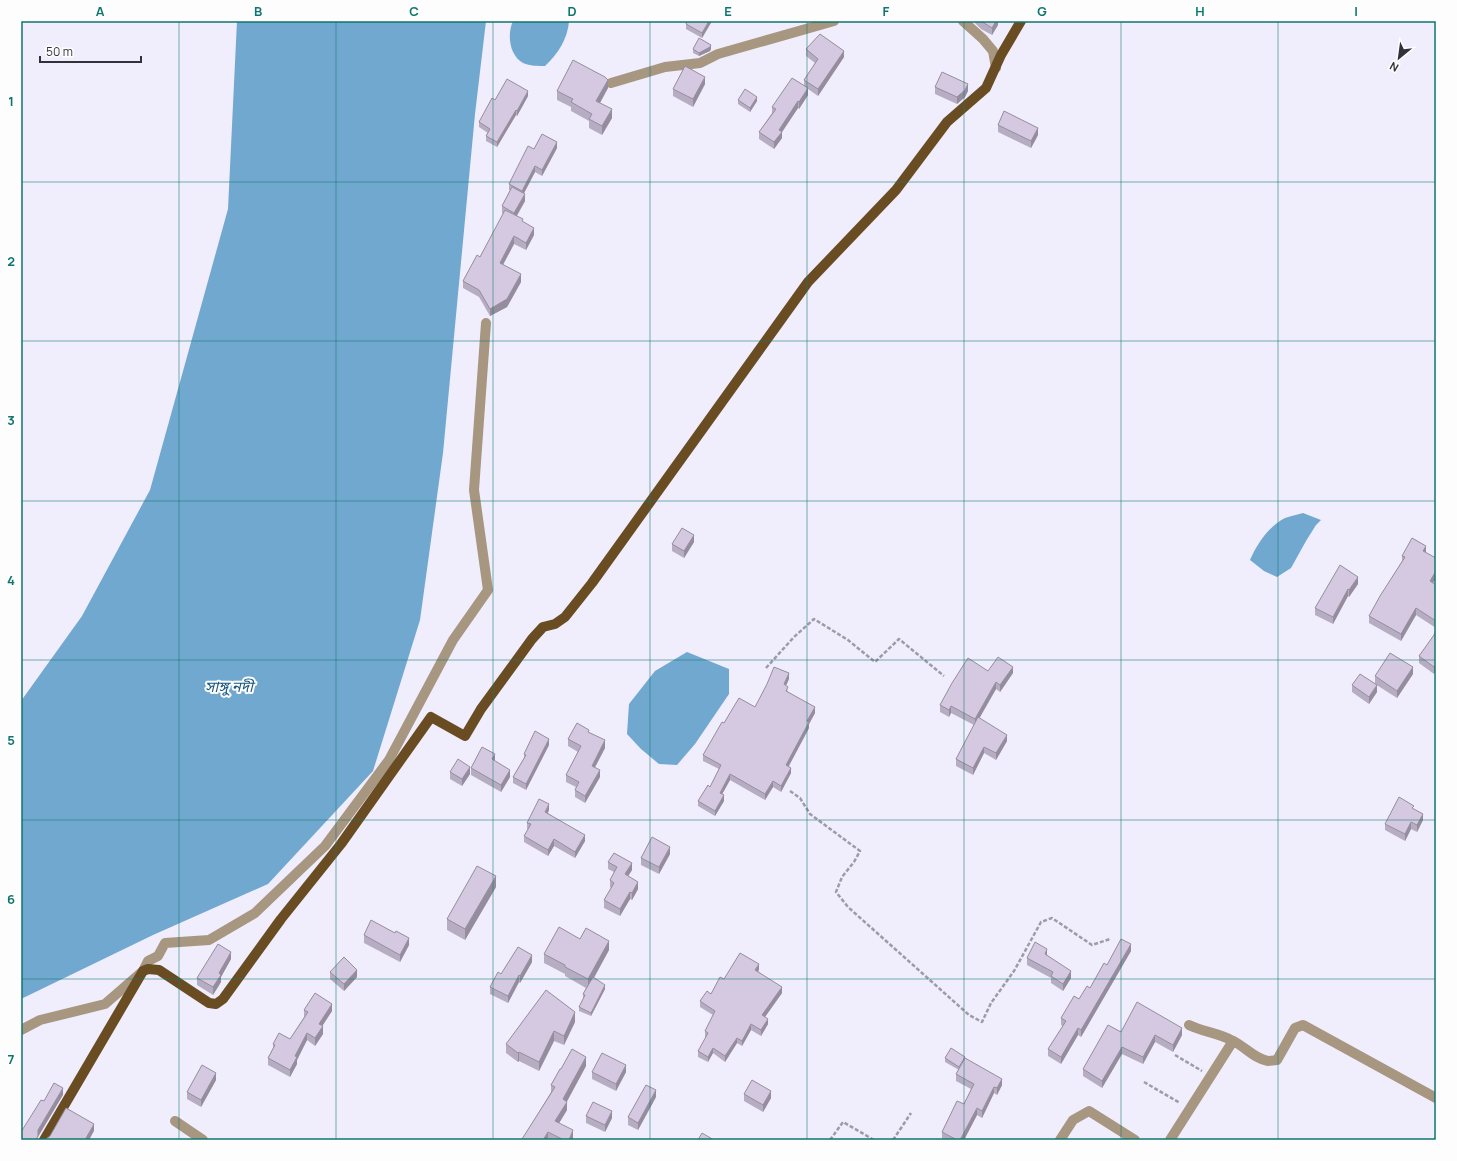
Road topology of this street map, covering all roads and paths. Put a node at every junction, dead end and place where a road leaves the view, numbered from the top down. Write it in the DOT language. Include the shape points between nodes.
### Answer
graph roads {
  1 [pos="834,21"];
  2 [pos="963,21"];
  3 [pos="1020,21"];
  4 [pos="996,68"];
  5 [pos="611,83"];
  6 [pos="486,324"];
  7 [pos="766,668"];
  8 [pos="944,676"];
  9 [pos="790,791"];
  10 [pos="1110,940"];
  11 [pos="143,971"];
  12 [pos="1189,1025"];
  13 [pos="21,1030"];
  14 [pos="1233,1041"];
  15 [pos="1175,1055"];
  16 [pos="1211,1076"];
  17 [pos="1144,1082"];
  18 [pos="1436,1098"];
  19 [pos="1193,1105"];
  20 [pos="911,1113"];
  21 [pos="175,1121"];
  22 [pos="1436,1137"];
  23 [pos="44,1140"];
  24 [pos="203,1140"];
  25 [pos="830,1140"];
  26 [pos="874,1140"];
  27 [pos="893,1140"];
  28 [pos="1060,1140"];
  29 [pos="1135,1140"];
  30 [pos="1170,1140"];
  31 [pos="1434,1140"];
  1 -- 5 [label="street" via="718,54 700,63 665,67"];
  2 -- 4 [label="street" via="993,51"];
  3 -- 4 [label="main road"];
  4 -- 11 [label="main road" via="986,88 947,122 896,190 808,282 587,589 565,617 543,628 532,639 481,709 465,736 431,717 340,844 223,999 216,1004 209,1003 158,970"];
  6 -- 11 [label="street" via="474,490 488,590 453,640 389,760 325,846 255,913 209,940 165,943 158,956 148,961"];
  7 -- 8 [label="path" via="814,619 848,640 875,662 899,639"];
  9 -- 10 [label="path" via="800,798 810,814 860,850 842,877 836,892 848,907 969,1015 982,1022 1041,922 1052,918 1092,945"];
  11 -- 13 [label="street" via="105,1004 40,1020"];
  11 -- 23 [label="main road"];
  12 -- 14 [label="street"];
  14 -- 16 [label="street"];
  14 -- 18 [label="street" via="1256,1056 1268,1061 1277,1060 1294,1028 1303,1025"];
  15 -- 16 [label="path"];
  16 -- 19 [label="street"];
  17 -- 19 [label="path" via="1179,1103"];
  19 -- 30 [label="street"];
  20 -- 27 [label="path"];
  21 -- 24 [label="street"];
  22 -- 31 [label="path"];
  25 -- 26 [label="path" via="843,1122"];
  28 -- 29 [label="street" via="1073,1120 1089,1111"];
}
